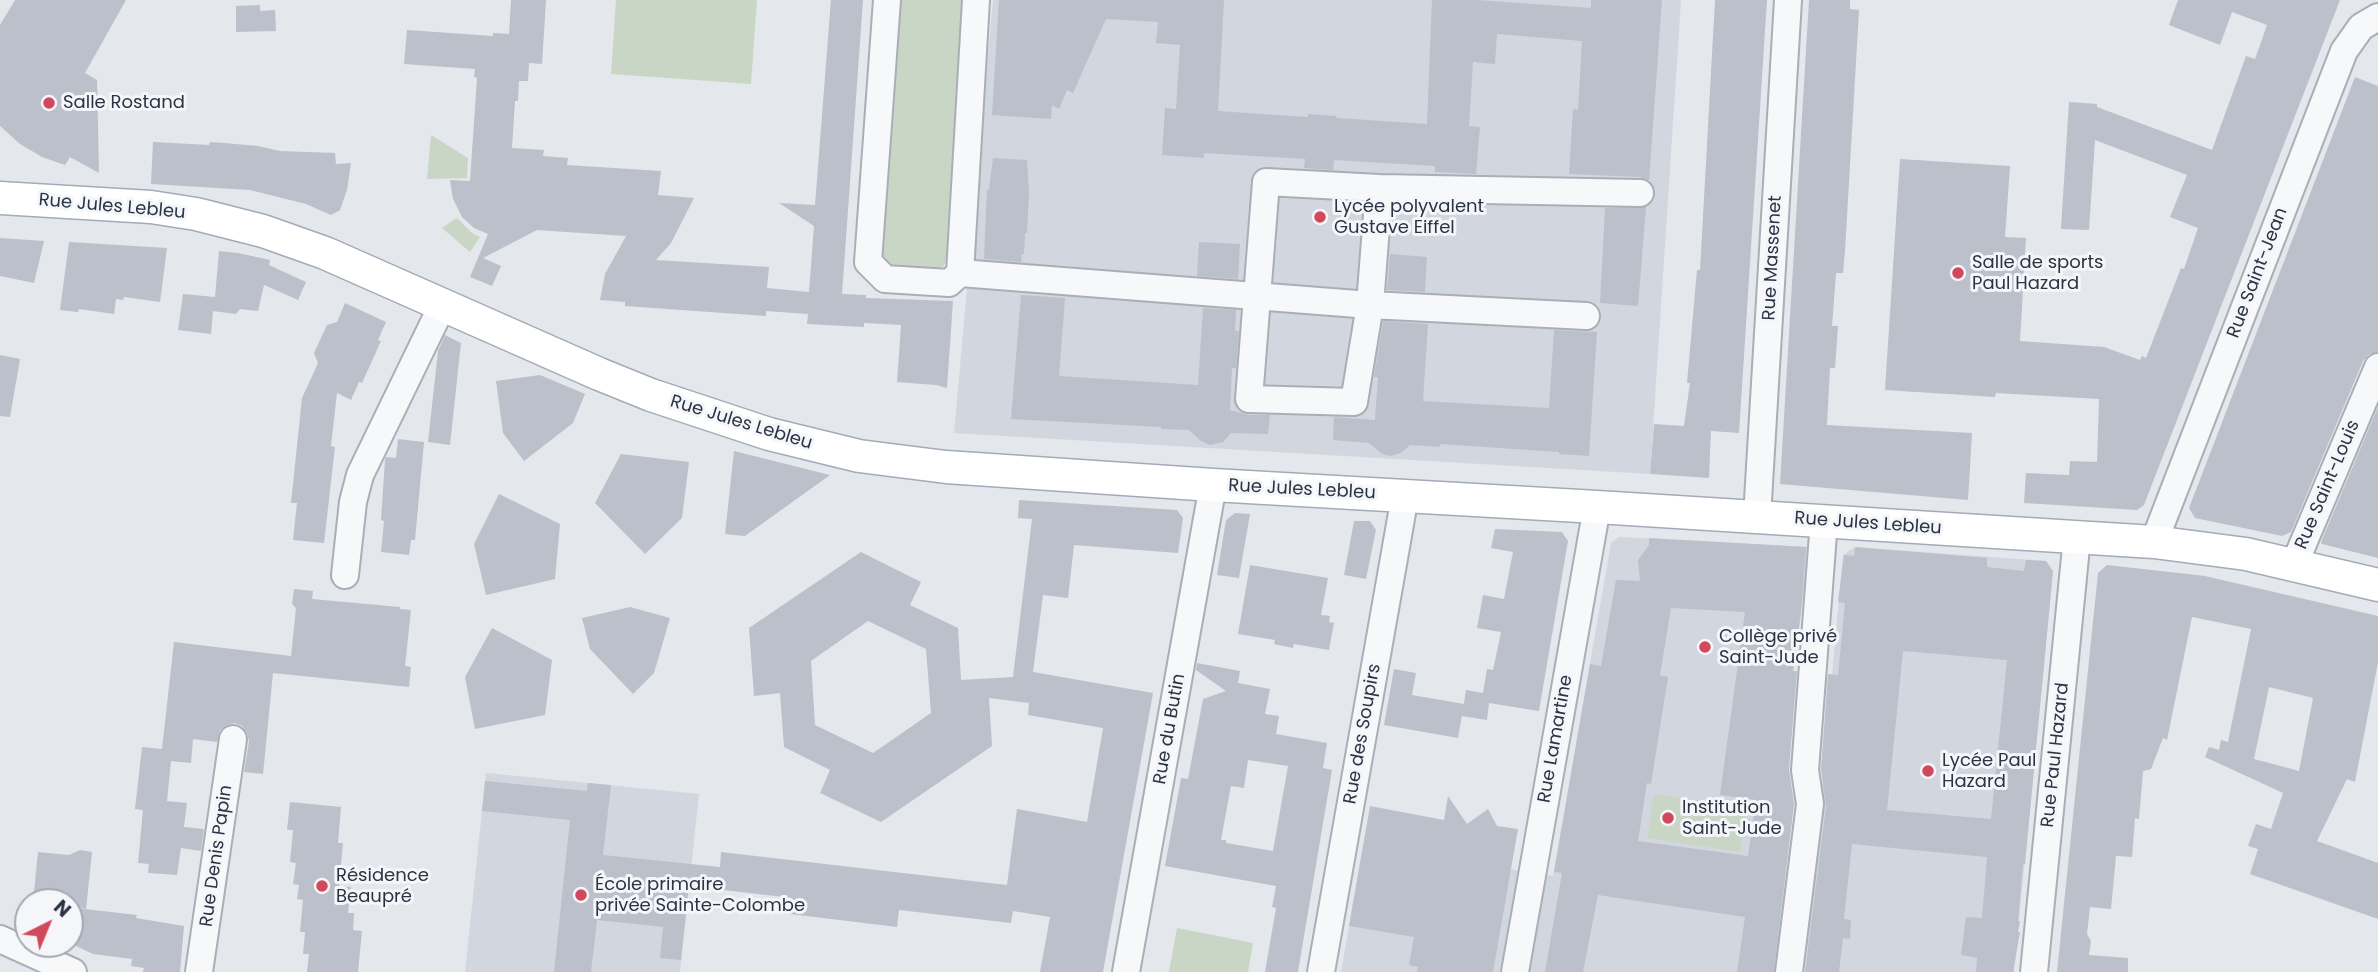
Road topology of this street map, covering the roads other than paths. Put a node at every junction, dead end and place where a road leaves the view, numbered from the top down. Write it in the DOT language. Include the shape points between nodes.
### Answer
graph roads {
  1 [pos="887,0"];
  2 [pos="976,0"];
  3 [pos="1788,0"];
  4 [pos="2378,17"];
  5 [pos="1379,188"];
  6 [pos="1640,193"];
  7 [pos="0,198"];
  8 [pos="0,220"];
  9 [pos="263,231"];
  10 [pos="960,273"];
  11 [pos="1256,296"];
  12 [pos="443,304"];
  13 [pos="1370,305"];
  14 [pos="1586,316"];
  15 [pos="2378,367"];
  16 [pos="1213,485"];
  17 [pos="1405,496"];
  18 [pos="1597,507"];
  19 [pos="1757,517"];
  20 [pos="1824,521"];
  21 [pos="2077,537"];
  22 [pos="2154,542"];
  23 [pos="2294,565"];
  24 [pos="345,575"];
  25 [pos="2378,586"];
  26 [pos="233,739"];
  27 [pos="0,939"];
  28 [pos="73,972"];
  29 [pos="199,972"];
  30 [pos="1126,972"];
  31 [pos="1321,972"];
  32 [pos="1515,972"];
  33 [pos="1789,972"];
  34 [pos="2034,972"];
  1 -- 10 [label="street" via="868,262 885,279 949,283"];
  2 -- 10 [label="street"];
  3 -- 19 [label="street, Rue Massenet"];
  4 -- 22 [label="street, Rue Saint-Jean" via="2361,27 2344,51"];
  5 -- 6 [label="street"];
  5 -- 11 [label="street" via="1266,182"];
  5 -- 13 [label="street"];
  7 -- 9 [label="main road, Rue Jules Lebleu" via="151,207"];
  8 -- 9 [label="main road, Rue Jules Lebleu"];
  9 -- 12 [label="main road, Rue Jules Lebleu"];
  10 -- 11 [label="street"];
  11 -- 13 [label="street"];
  11 -- 13 [label="street" via="1249,399 1354,402"];
  12 -- 16 [label="main road, Rue Jules Lebleu" via="651,395 826,449 934,466"];
  12 -- 24 [label="street" via="360,475"];
  13 -- 14 [label="street"];
  15 -- 23 [label="street, Rue Saint-Louis"];
  16 -- 17 [label="main road, Rue Jules Lebleu"];
  16 -- 30 [label="street, Rue du Butin"];
  17 -- 18 [label="main road, Rue Jules Lebleu"];
  17 -- 31 [label="street, Rue des Soupirs"];
  18 -- 19 [label="main road, Rue Jules Lebleu"];
  18 -- 32 [label="street, Rue Lamartine"];
  19 -- 20 [label="main road, Rue Jules Lebleu"];
  20 -- 21 [label="main road, Rue Jules Lebleu"];
  20 -- 33 [label="street" via="1805,770 1810,803"];
  21 -- 22 [label="main road, Rue Jules Lebleu"];
  21 -- 34 [label="street, Rue Paul Hazard"];
  22 -- 23 [label="main road, Rue Jules Lebleu"];
  23 -- 25 [label="main road, Rue Jules Lebleu"];
  26 -- 29 [label="street, Rue Denis Papin"];
  27 -- 28 [label="street"];
}
